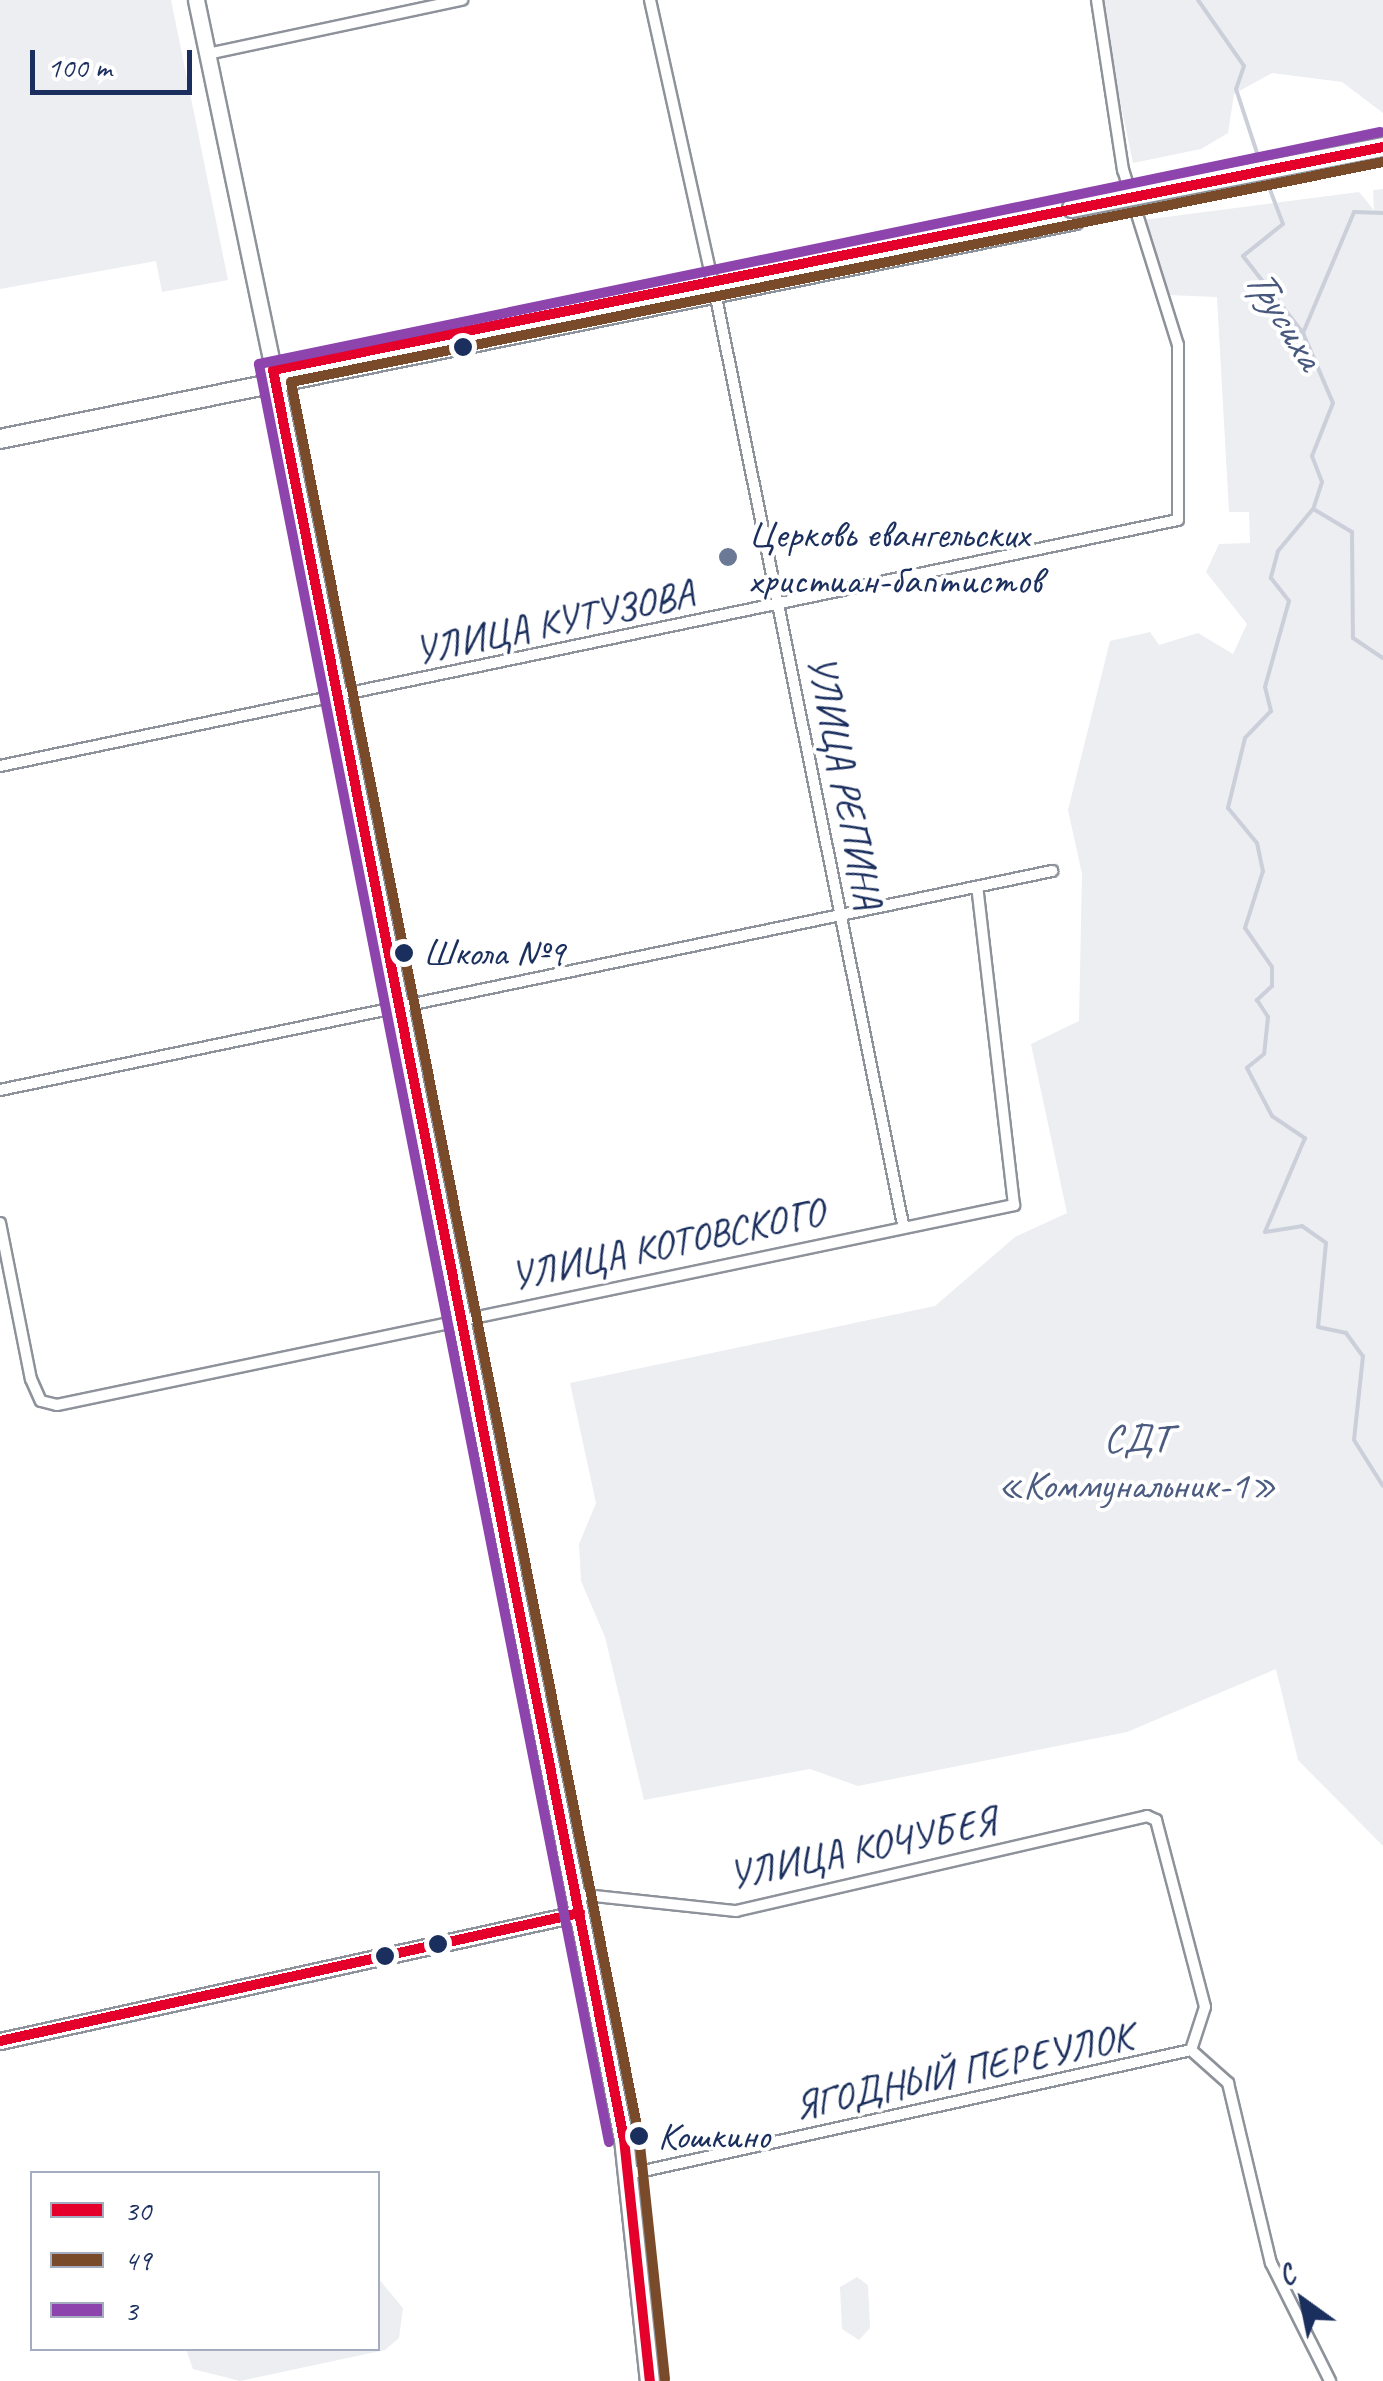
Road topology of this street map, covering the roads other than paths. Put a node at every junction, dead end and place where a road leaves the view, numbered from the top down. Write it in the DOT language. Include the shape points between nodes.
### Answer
graph roads {
  1 [pos="196,0"];
  2 [pos="462,0"];
  3 [pos="650,0"];
  4 [pos="1097,0"];
  5 [pos="207,54"];
  6 [pos="1383,148"];
  7 [pos="1383,158"];
  8 [pos="1074,214"];
  9 [pos="713,286"];
  10 [pos="275,376"];
  11 [pos="0,426"];
  12 [pos="0,439"];
  13 [pos="778,605"];
  14 [pos="343,696"];
  15 [pos="0,766"];
  16 [pos="1052,871"];
  17 [pos="977,887"];
  18 [pos="840,913"];
  19 [pos="406,1006"];
  20 [pos="0,1090"];
  21 [pos="0,1223"];
  22 [pos="904,1224"];
  23 [pos="467,1318"];
  24 [pos="576,1894"];
  25 [pos="580,1914"];
  26 [pos="0,2042"];
  27 [pos="1191,2050"];
  28 [pos="630,2174"];
  29 [pos="650,2381"];
  30 [pos="1330,2381"];
  1 -- 5 [label="street"];
  2 -- 5 [label="street"];
  3 -- 9 [label="street, УЛИЦА РЕПИНА"];
  4 -- 13 [label="street, УЛИЦА КУТУЗОВА" via="1122,170 1178,345 1178,520"];
  5 -- 10 [label="street"];
  6 -- 8 [label="main road, bridge"];
  7 -- 8 [label="main road"];
  8 -- 9 [label="main road"];
  9 -- 10 [label="main road"];
  9 -- 13 [label="street, УЛИЦА РЕПИНА"];
  10 -- 11 [label="main road"];
  10 -- 12 [label="main road"];
  10 -- 14 [label="main road"];
  13 -- 14 [label="street, УЛИЦА КУТУЗОВА"];
  13 -- 18 [label="street, УЛИЦА РЕПИНА"];
  14 -- 15 [label="street, УЛИЦА КУТУЗОВА"];
  14 -- 19 [label="main road"];
  16 -- 17 [label="street"];
  17 -- 18 [label="street"];
  17 -- 22 [label="street, УЛИЦА КОТОВСКОГО" via="1014,1205"];
  18 -- 19 [label="street"];
  18 -- 22 [label="street, УЛИЦА РЕПИНА"];
  19 -- 20 [label="street"];
  19 -- 23 [label="main road"];
  21 -- 23 [label="street, УЛИЦА КОТОВСКОГО" via="41,1401"];
  22 -- 23 [label="street, УЛИЦА КОТОВСКОГО"];
  23 -- 24 [label="main road"];
  24 -- 25 [label="main road"];
  24 -- 27 [label="street, УЛИЦА КОЧУБЕЯ" via="736,1910 1156,1820 1205,2008"];
  25 -- 26 [label="street"];
  25 -- 28 [label="main road"];
  27 -- 28 [label="street, ЯГОДНЫЙ ПЕРЕУЛОК"];
  27 -- 30 [label="street" via="1228,2083 1271,2263"];
  28 -- 29 [label="main road"];
}
